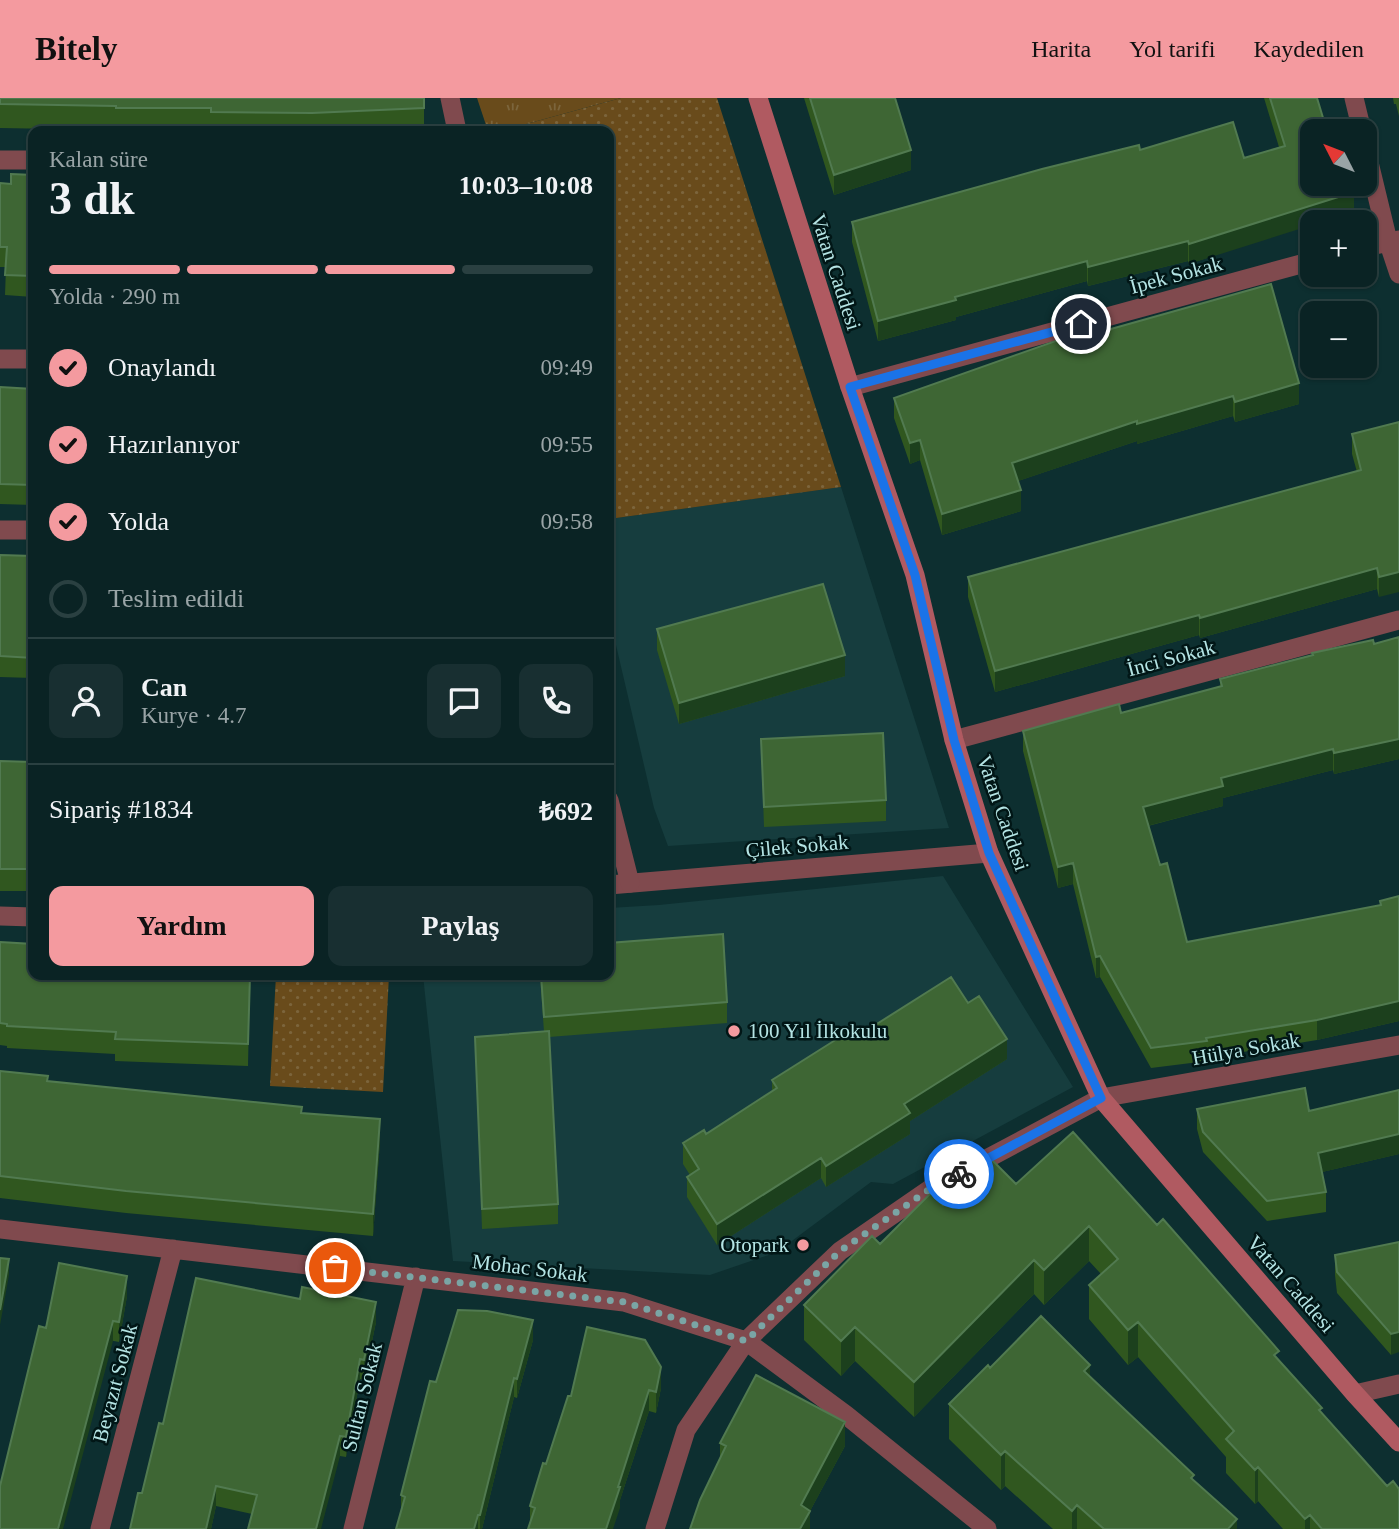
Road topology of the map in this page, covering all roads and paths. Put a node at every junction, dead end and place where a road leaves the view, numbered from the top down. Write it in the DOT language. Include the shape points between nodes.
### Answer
graph roads {
  1 [pos="450,98"];
  2 [pos="758,98"];
  3 [pos="1354,98"];
  4 [pos="1359,119"];
  5 [pos="456,126"];
  6 [pos="0,160"];
  7 [pos="28,160"];
  8 [pos="1377,186"];
  9 [pos="1393,240"];
  10 [pos="1300,264"];
  11 [pos="1399,274"];
  12 [pos="0,359"];
  13 [pos="28,359"];
  14 [pos="850,387"];
  15 [pos="0,530"];
  16 [pos="28,530"];
  17 [pos="1399,620"];
  18 [pos="954,740"];
  19 [pos="614,821"];
  20 [pos="989,853"];
  21 [pos="629,883"];
  22 [pos="614,884"];
  23 [pos="0,916"];
  24 [pos="28,917"];
  25 [pos="1399,1045"];
  26 [pos="1101,1098"];
  27 [pos="0,1229"];
  28 [pos="173,1249"];
  29 [pos="416,1277"];
  30 [pos="746,1341"];
  31 [pos="1399,1384"];
  32 [pos="1355,1394"];
  33 [pos="1399,1442"];
  34 [pos="100,1529"];
  35 [pos="353,1529"];
  36 [pos="655,1529"];
  37 [pos="988,1529"];
  1 -- 5 [label="street"];
  2 -- 14 [label="main road, Vatan Caddesi"];
  3 -- 4 [label="street"];
  6 -- 7 [label="street"];
  8 -- 9 [label="street"];
  9 -- 11 [label="street"];
  10 -- 14 [label="street, İpek Sokak"];
  12 -- 13 [label="street"];
  14 -- 18 [label="main road, Vatan Caddesi" via="915,575"];
  15 -- 16 [label="street"];
  17 -- 18 [label="street, İnci Sokak"];
  18 -- 20 [label="main road, Vatan Caddesi"];
  19 -- 21 [label="street"];
  20 -- 21 [label="street, Çilek Sokak"];
  20 -- 26 [label="main road, Vatan Caddesi"];
  21 -- 22 [label="street, Çilek Sokak"];
  23 -- 24 [label="street"];
  25 -- 26 [label="street, Hülya Sokak"];
  26 -- 30 [label="street, Hülya Sokak" via="930,1189 840,1251"];
  26 -- 32 [label="main road, Vatan Caddesi"];
  27 -- 28 [label="street, Mohac Sokak"];
  28 -- 29 [label="street, Mohac Sokak"];
  28 -- 34 [label="street, Beyazıt Sokak"];
  29 -- 30 [label="street, Mohac Sokak" via="624,1302"];
  29 -- 35 [label="street, Sultan Sokak"];
  30 -- 36 [label="street, Hülya Sokak" via="686,1430"];
  30 -- 37 [label="street, Mohac Sokak"];
  31 -- 32 [label="street"];
  32 -- 33 [label="main road, Vatan Caddesi"];
}
